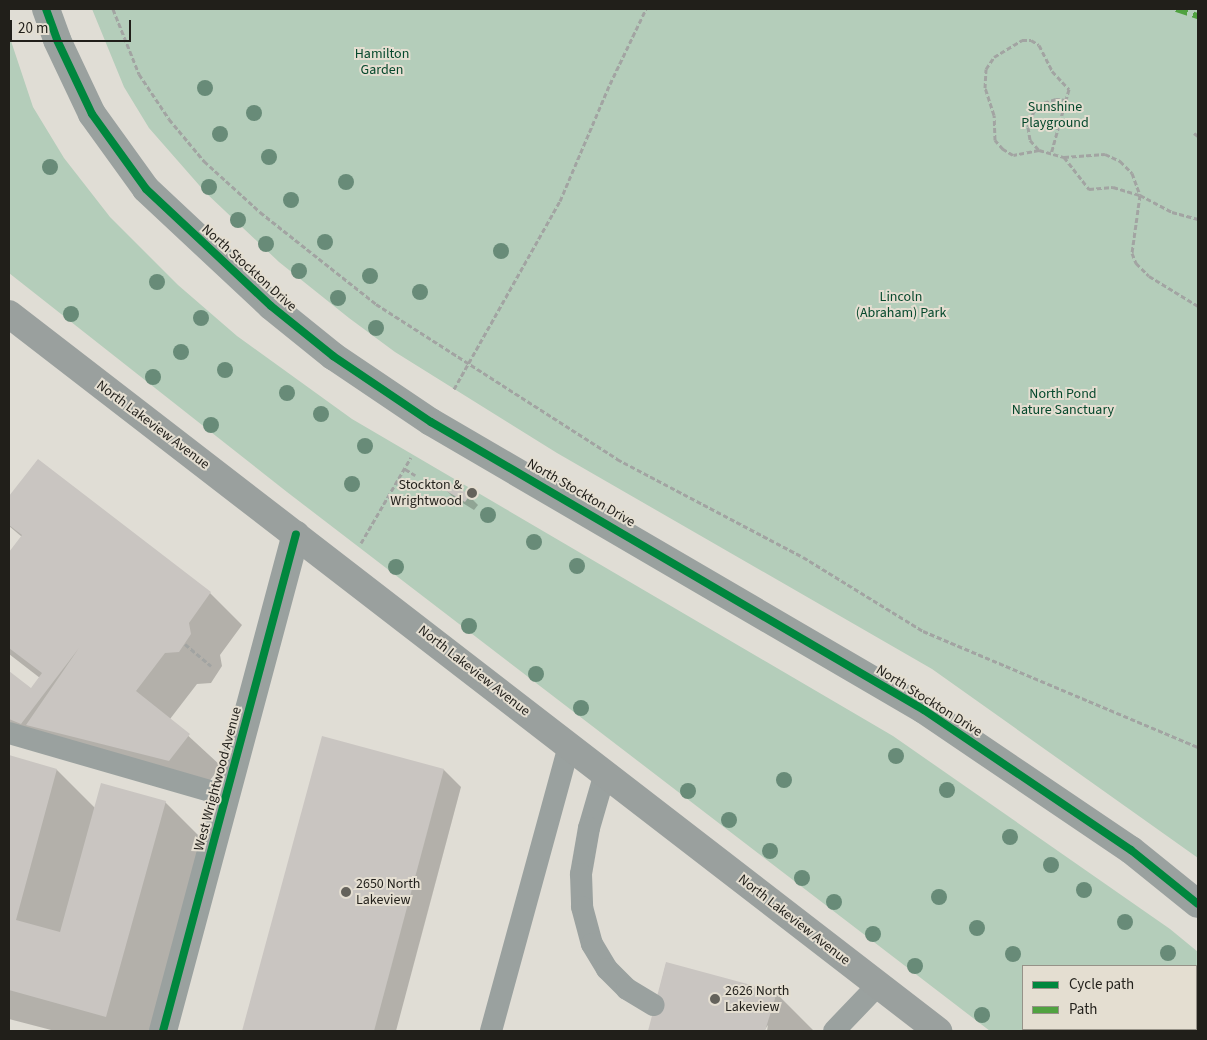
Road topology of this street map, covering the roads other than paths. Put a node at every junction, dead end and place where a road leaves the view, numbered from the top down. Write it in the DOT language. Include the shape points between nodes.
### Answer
graph roads {
  1 [pos="46,9"];
  2 [pos="9,314"];
  3 [pos="296,534"];
  4 [pos="9,733"];
  5 [pos="569,745"];
  6 [pos="605,773"];
  7 [pos="227,796"];
  8 [pos="1198,904"];
  9 [pos="878,985"];
  10 [pos="654,1005"];
  11 [pos="164,1031"];
  12 [pos="491,1031"];
  13 [pos="834,1031"];
  14 [pos="938,1031"];
  1 -- 8 [label="street, North Stockton Drive" via="92,114 146,189 264,300 333,356 431,422 924,710 1131,850"];
  2 -- 3 [label="main road, North Lakeview Avenue"];
  3 -- 5 [label="main road, North Lakeview Avenue"];
  3 -- 7 [label="street, West Wrightwood Avenue"];
  4 -- 7 [label="lane"];
  5 -- 6 [label="main road, North Lakeview Avenue"];
  5 -- 12 [label="lane"];
  6 -- 9 [label="main road, North Lakeview Avenue"];
  6 -- 10 [label="lane" via="589,828 581,874 582,906 592,944 607,969 627,989"];
  7 -- 11 [label="street, West Wrightwood Avenue"];
  9 -- 13 [label="lane"];
  9 -- 14 [label="main road, North Lakeview Avenue"];
}
